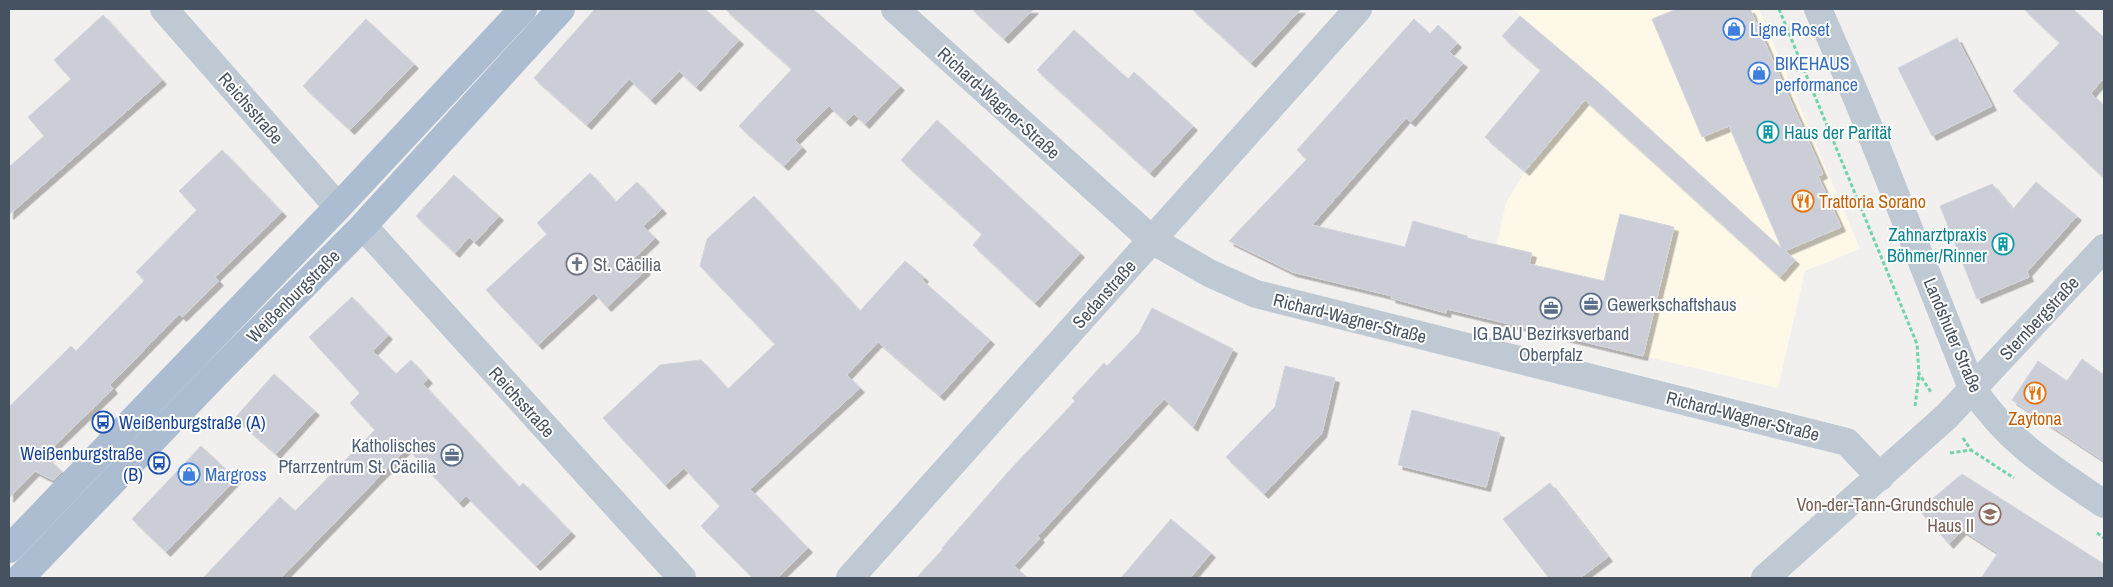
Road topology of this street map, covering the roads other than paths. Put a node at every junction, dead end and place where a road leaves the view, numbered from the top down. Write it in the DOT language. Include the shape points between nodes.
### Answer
graph roads {
  1 [pos="164,9"];
  2 [pos="523,9"];
  3 [pos="561,9"];
  4 [pos="895,9"];
  5 [pos="1358,9"];
  6 [pos="1818,9"];
  7 [pos="338,207"];
  8 [pos="362,226"];
  9 [pos="1152,240"];
  10 [pos="2104,248"];
  11 [pos="1972,388"];
  12 [pos="1880,477"];
  13 [pos="2104,504"];
  14 [pos="9,549"];
  15 [pos="20,578"];
  16 [pos="682,578"];
  17 [pos="850,578"];
  18 [pos="1765,578"];
  1 -- 7 [label="street, Reichsstraße"];
  2 -- 7 [label="main road, Weißenburgstraße"];
  3 -- 8 [label="main road, Weißenburgstraße"];
  4 -- 9 [label="street, Richard-Wagner-Straße"];
  5 -- 9 [label="street, Sedanstraße"];
  6 -- 11 [label="street, Landshuter Straße" via="1859,103"];
  7 -- 14 [label="main road, Weißenburgstraße"];
  8 -- 15 [label="main road, Weißenburgstraße"];
  8 -- 16 [label="street, Reichsstraße"];
  9 -- 12 [label="street, Richard-Wagner-Straße" via="1209,273 1256,294 1847,442"];
  9 -- 17 [label="street, Sedanstraße"];
  10 -- 11 [label="street, Sternbergstraße"];
  11 -- 12 [label="street, Sternbergstraße" via="1947,416"];
  11 -- 13 [label="street, Landshuter Straße" via="2002,428 2030,454"];
  12 -- 18 [label="street, Sternbergstraße"];
}
